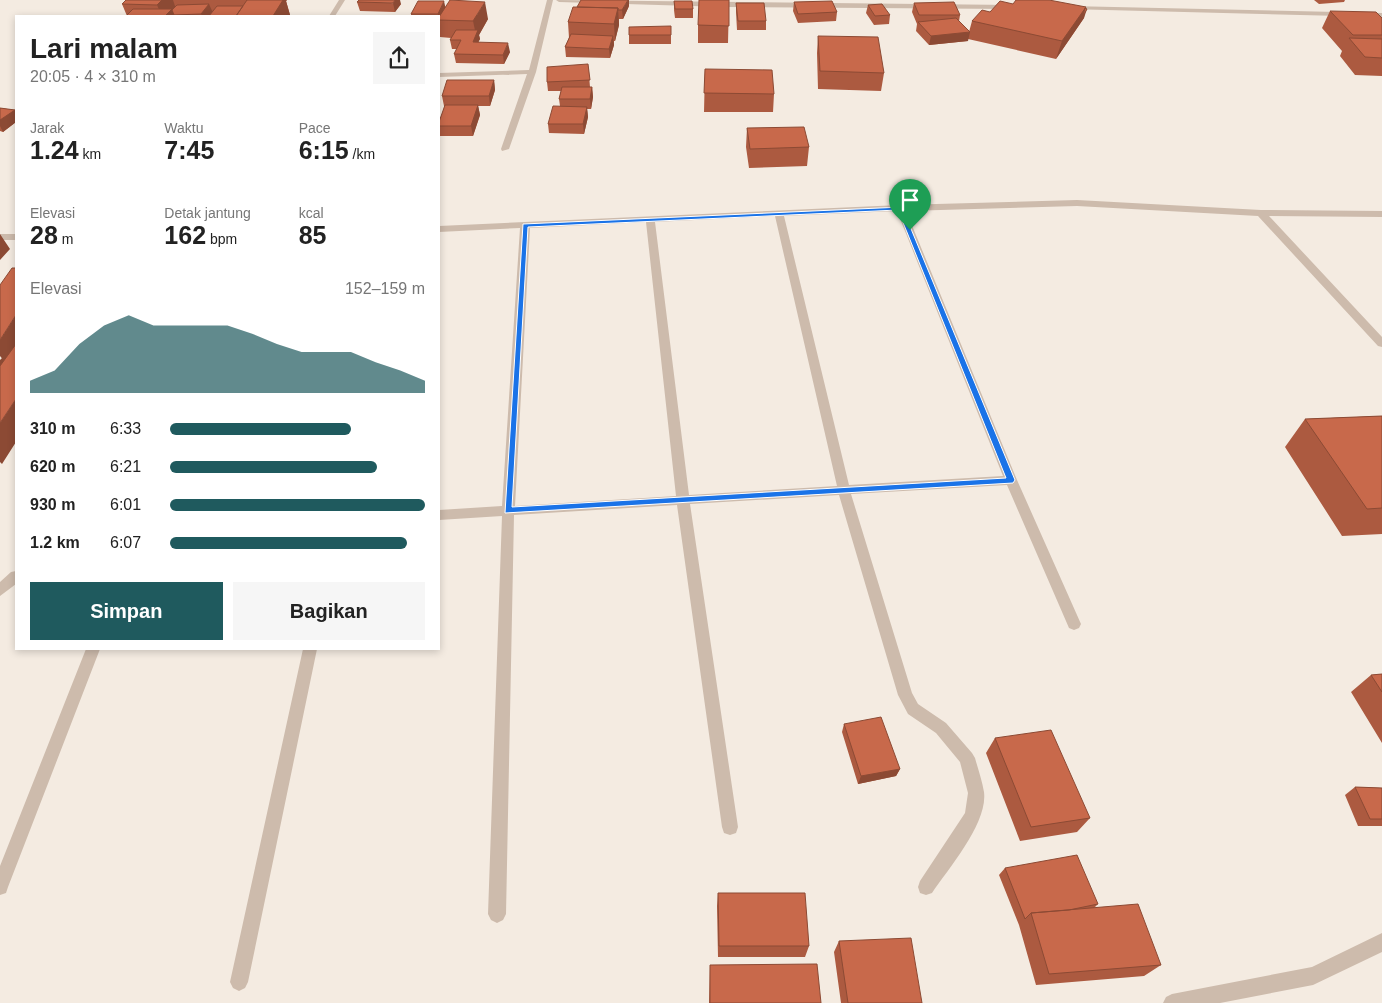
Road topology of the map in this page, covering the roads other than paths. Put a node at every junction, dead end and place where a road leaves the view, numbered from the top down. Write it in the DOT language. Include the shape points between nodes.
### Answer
graph roads {
  1 [pos="342,0"];
  2 [pos="550,0"];
  3 [pos="559,0"];
  4 [pos="1019,7"];
  5 [pos="1057,8"];
  6 [pos="333,15"];
  7 [pos="1382,15"];
  8 [pos="532,72"];
  9 [pos="440,75"];
  10 [pos="505,149"];
  11 [pos="900,208"];
  12 [pos="1261,213"];
  13 [pos="779,214"];
  14 [pos="1382,214"];
  15 [pos="650,220"];
  16 [pos="525,225"];
  17 [pos="440,229"];
  18 [pos="0,237"];
  19 [pos="15,237"];
  20 [pos="1382,344"];
  21 [pos="1011,480"];
  22 [pos="844,491"];
  23 [pos="683,500"];
  24 [pos="508,511"];
  25 [pos="440,515"];
  26 [pos="15,577"];
  27 [pos="0,590"];
  28 [pos="1074,624"];
  29 [pos="93,650"];
  30 [pos="310,650"];
  31 [pos="730,827"];
  32 [pos="0,887"];
  33 [pos="926,887"];
  34 [pos="497,914"];
  35 [pos="1382,942"];
  36 [pos="239,982"];
  37 [pos="1172,1003"];
  1 -- 6 [label="street"];
  2 -- 8 [label="street"];
  3 -- 4 [label="street"];
  5 -- 7 [label="street"];
  8 -- 9 [label="street"];
  8 -- 10 [label="street"];
  11 -- 12 [label="street" via="1077,203"];
  11 -- 13 [label="street"];
  11 -- 21 [label="street"];
  12 -- 14 [label="street"];
  12 -- 20 [label="street"];
  13 -- 15 [label="street"];
  13 -- 22 [label="street"];
  15 -- 16 [label="street"];
  15 -- 23 [label="street"];
  16 -- 17 [label="street"];
  16 -- 24 [label="street"];
  18 -- 19 [label="street"];
  21 -- 22 [label="street"];
  21 -- 28 [label="street"];
  22 -- 23 [label="street"];
  22 -- 33 [label="street" via="905,695 914,709 941,728 967,758 976,793 973,815"];
  23 -- 24 [label="street"];
  23 -- 31 [label="street"];
  24 -- 25 [label="street"];
  24 -- 34 [label="street"];
  26 -- 27 [label="street"];
  29 -- 32 [label="street"];
  30 -- 36 [label="street"];
  35 -- 37 [label="street" via="1313,976"];
}
